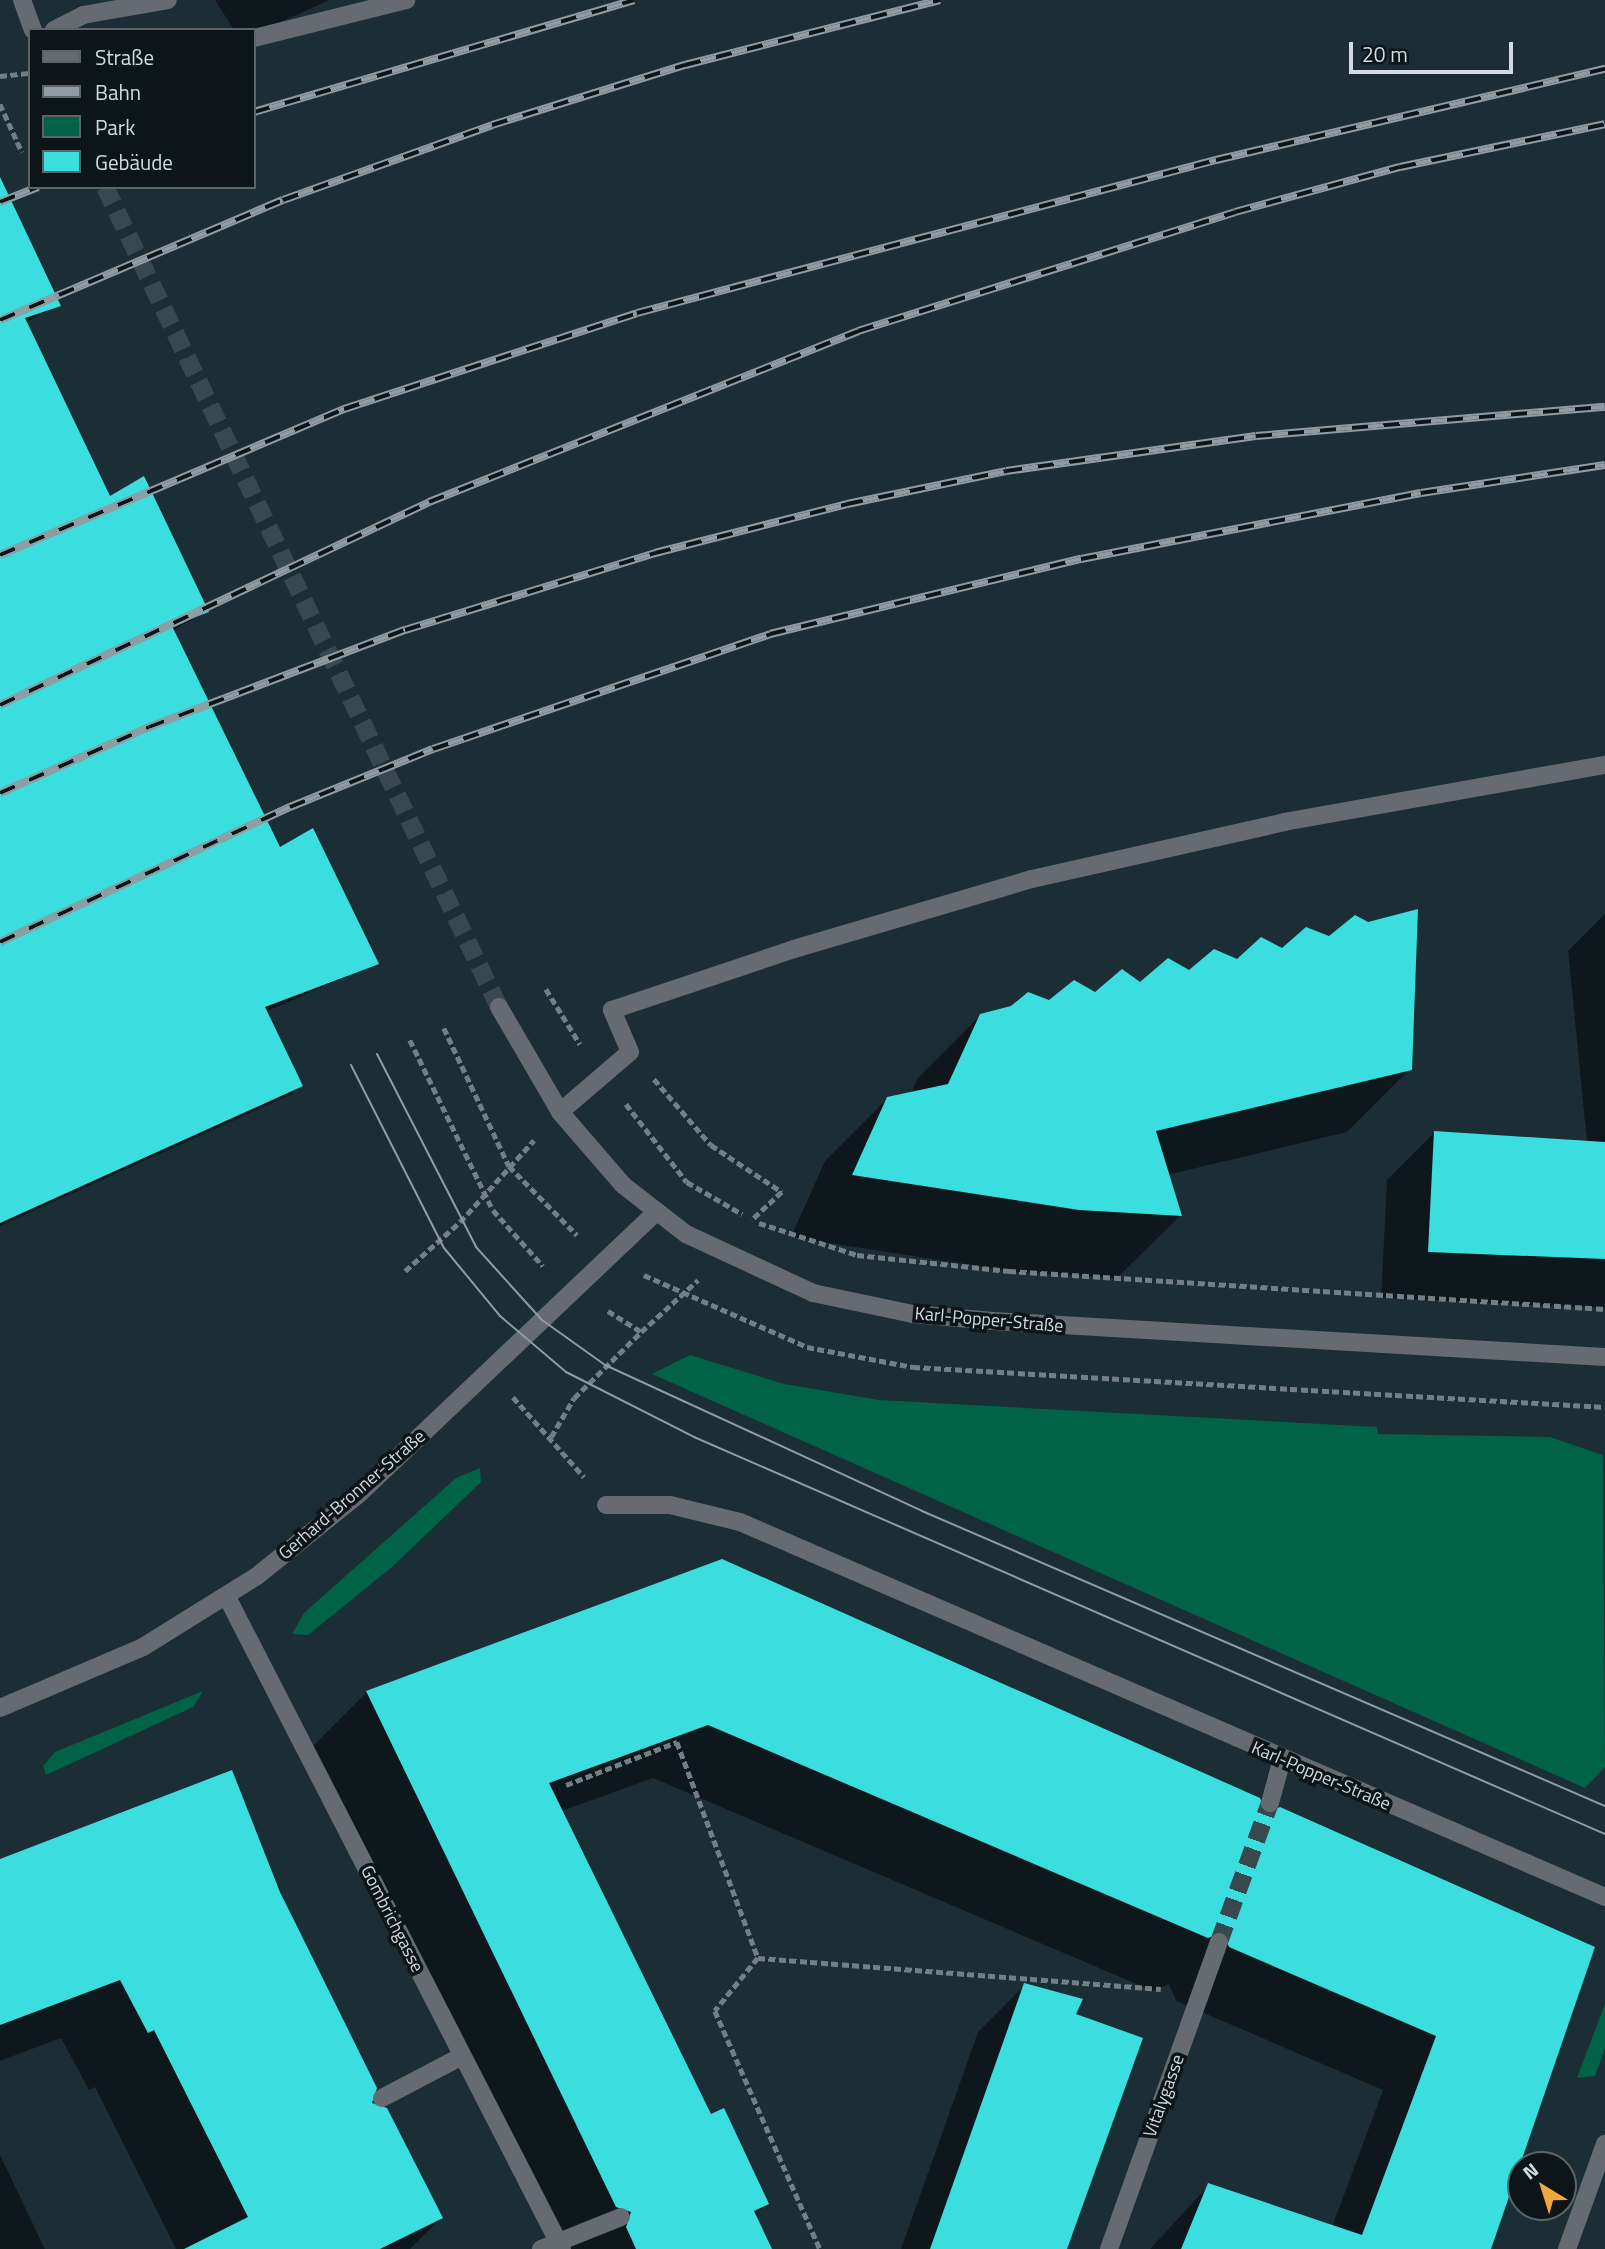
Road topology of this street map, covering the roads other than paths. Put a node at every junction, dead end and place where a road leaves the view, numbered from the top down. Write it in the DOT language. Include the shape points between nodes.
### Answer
graph roads {
  1 [pos="22,0"];
  2 [pos="168,0"];
  3 [pos="406,0"];
  4 [pos="32,28"];
  5 [pos="58,28"];
  6 [pos="256,38"];
  7 [pos="1605,765"];
  8 [pos="499,1007"];
  9 [pos="561,1112"];
  10 [pos="656,1212"];
  11 [pos="1605,1357"];
  12 [pos="606,1505"];
  13 [pos="227,1597"];
  14 [pos="0,1708"];
  15 [pos="1282,1759"];
  16 [pos="1270,1802"];
  17 [pos="1605,1897"];
  18 [pos="1219,1942"];
  19 [pos="462,2056"];
  20 [pos="382,2098"];
  21 [pos="1605,2144"];
  22 [pos="621,2217"];
  23 [pos="560,2245"];
  24 [pos="541,2249"];
  25 [pos="1109,2249"];
  26 [pos="1567,2249"];
  1 -- 4 [label="street"];
  2 -- 5 [label="street" via="83,15"];
  3 -- 6 [label="street"];
  7 -- 9 [label="street" via="1257,828 1032,879 794,949 612,1010 630,1052"];
  8 -- 9 [label="street, Karl-Popper-Straße"];
  9 -- 10 [label="street, Karl-Popper-Straße" via="594,1157"];
  10 -- 11 [label="street, Karl-Popper-Straße" via="761,1273 849,1302 913,1314"];
  10 -- 13 [label="street, Gerhard-Bronner-Straße" via="359,1494"];
  12 -- 15 [label="street, Karl-Popper-Straße" via="670,1505 740,1522"];
  13 -- 14 [label="street, Gerhard-Bronner-Straße" via="94,1671"];
  13 -- 19 [label="street, Gombrichgasse"];
  15 -- 16 [label="street"];
  15 -- 17 [label="street, Karl-Popper-Straße"];
  18 -- 25 [label="street, Vitalygasse"];
  19 -- 20 [label="street"];
  19 -- 23 [label="street, Gombrichgasse"];
  21 -- 26 [label="street"];
  22 -- 23 [label="street"];
  23 -- 24 [label="street"];
}
